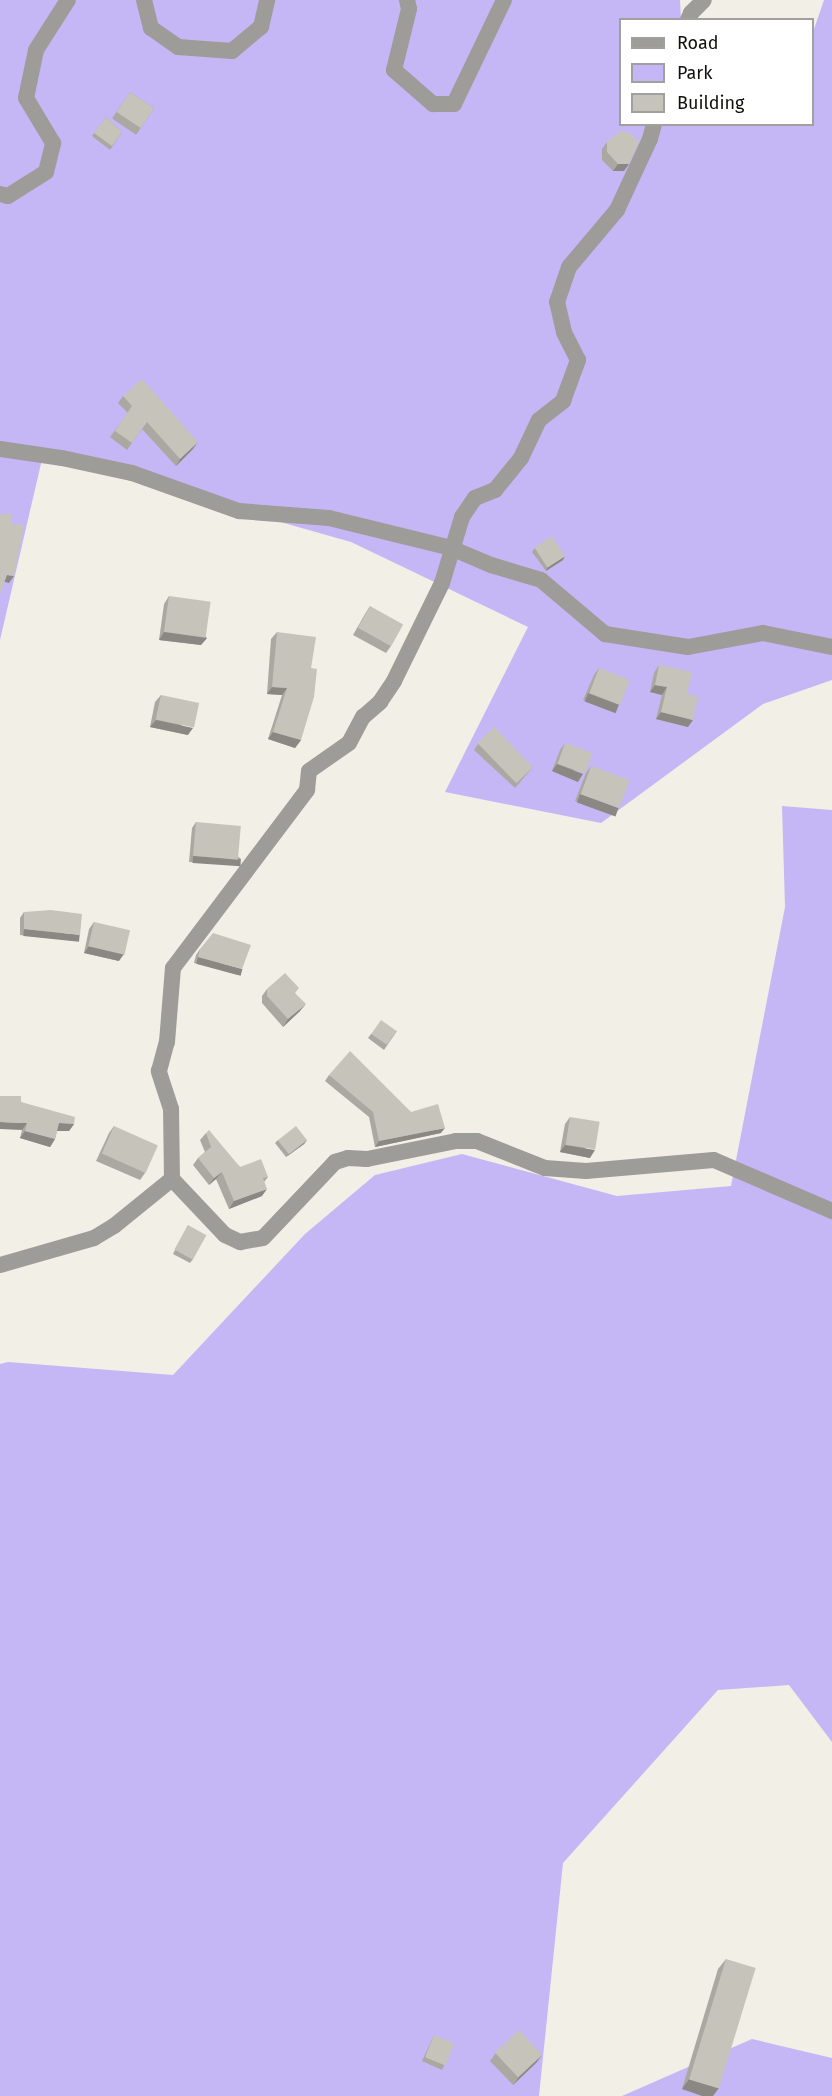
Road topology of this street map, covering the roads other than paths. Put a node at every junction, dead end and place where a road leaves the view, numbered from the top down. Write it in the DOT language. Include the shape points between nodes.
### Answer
graph roads {
  1 [pos="68,0"];
  2 [pos="144,0"];
  3 [pos="267,0"];
  4 [pos="408,0"];
  5 [pos="504,0"];
  6 [pos="704,0"];
  7 [pos="689,18"];
  8 [pos="653,126"];
  9 [pos="0,194"];
  10 [pos="0,449"];
  11 [pos="451,548"];
  12 [pos="832,647"];
  13 [pos="172,1179"];
  14 [pos="832,1210"];
  15 [pos="0,1265"];
  1 -- 9 [label="street" via="36,50 26,98 53,143 46,172 8,196"];
  2 -- 3 [label="street" via="151,28 178,47 232,51 261,27"];
  4 -- 5 [label="street" via="394,70 433,104 454,104"];
  6 -- 7 [label="street"];
  8 -- 11 [label="street" via="617,210 569,267 557,302 564,332 578,360 563,401 539,420 521,458 495,490 475,498 462,518"];
  10 -- 11 [label="street" via="132,473 239,511 329,518"];
  11 -- 12 [label="street" via="541,580 605,634 688,647 763,633"];
  11 -- 13 [label="street" via="442,583 380,702 363,717 349,743 309,771 307,790 173,968 167,1042 159,1071 171,1109"];
  13 -- 14 [label="street" via="225,1235 240,1242 263,1238 335,1162 348,1158 367,1160 456,1141 477,1141 556,1169 586,1171 714,1160"];
  13 -- 15 [label="street" via="94,1238"];
}
